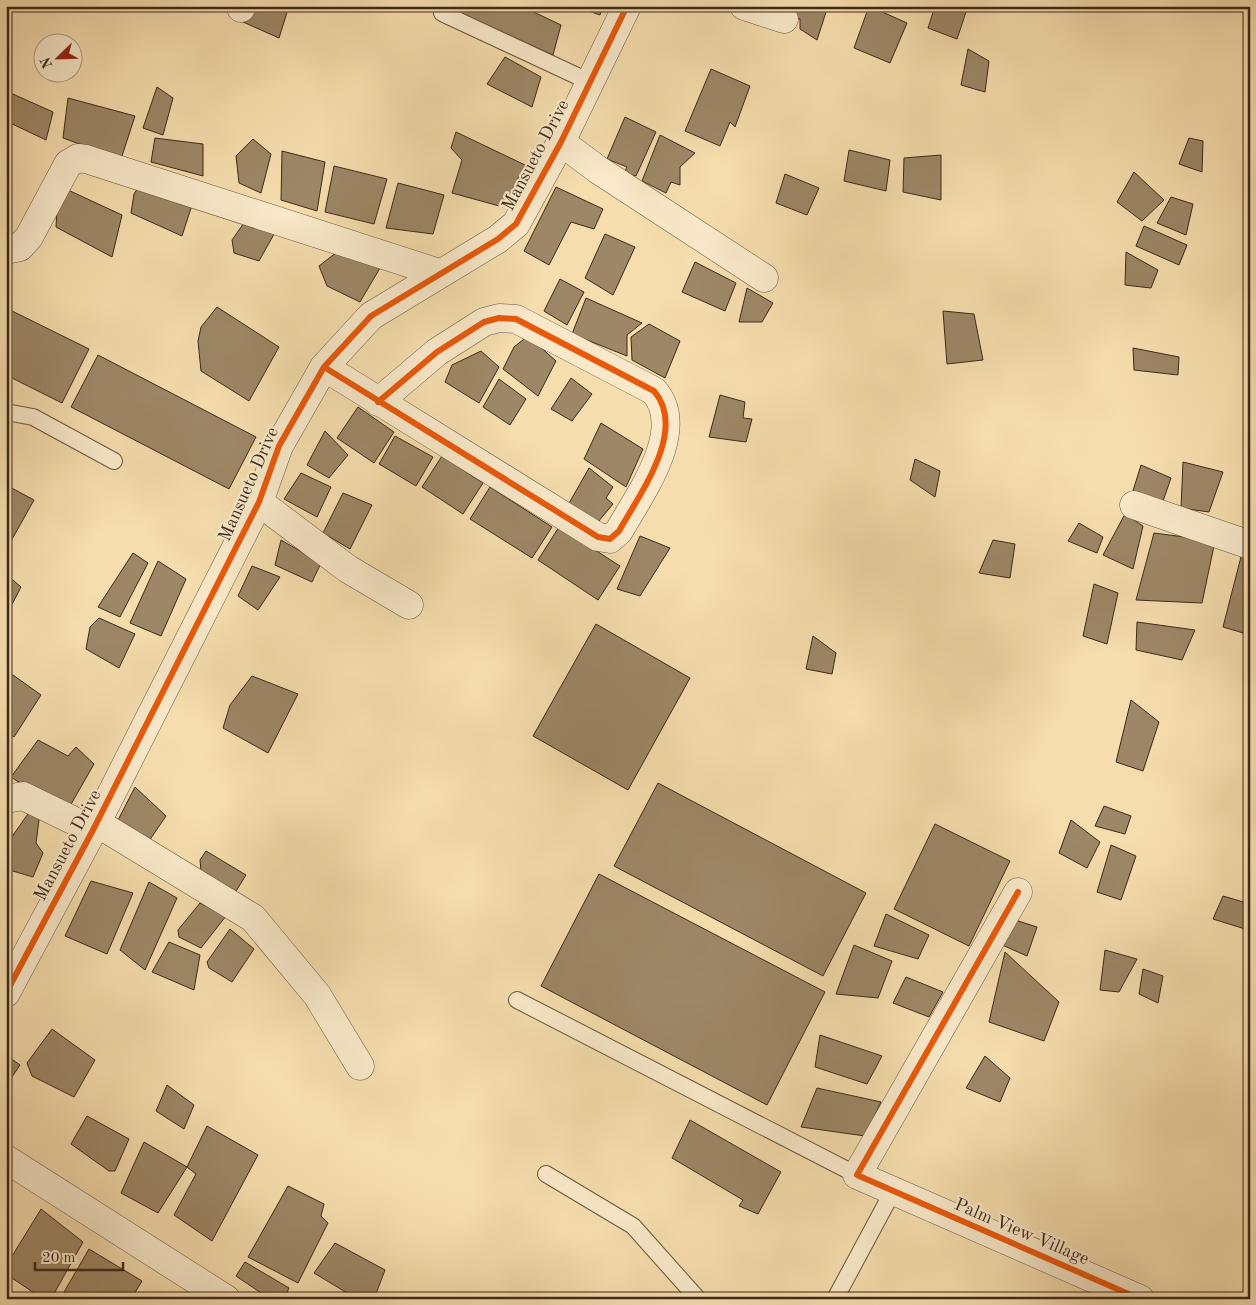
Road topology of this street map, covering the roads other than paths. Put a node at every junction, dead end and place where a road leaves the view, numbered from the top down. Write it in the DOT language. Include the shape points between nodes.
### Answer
graph roads {
  1 [pos="627,6"];
  2 [pos="744,6"];
  3 [pos="442,13"];
  4 [pos="784,19"];
  5 [pos="590,82"];
  6 [pos="561,142"];
  7 [pos="6,250"];
  8 [pos="439,273"];
  9 [pos="764,278"];
  10 [pos="324,367"];
  11 [pos="378,402"];
  12 [pos="6,412"];
  13 [pos="114,461"];
  14 [pos="259,502"];
  15 [pos="1134,505"];
  16 [pos="1250,545"];
  17 [pos="409,605"];
  18 [pos="6,800"];
  19 [pos="95,826"];
  20 [pos="1018,892"];
  21 [pos="6,993"];
  22 [pos="517,1000"];
  23 [pos="360,1066"];
  24 [pos="6,1160"];
  25 [pos="546,1174"];
  26 [pos="857,1175"];
  27 [pos="892,1191"];
  28 [pos="226,1299"];
  29 [pos="698,1299"];
  30 [pos="836,1299"];
  31 [pos="1140,1299"];
  1 -- 5 [label="street, Mansueto Drive"];
  2 -- 4 [label="street"];
  3 -- 5 [label="lane"];
  5 -- 6 [label="street, Mansueto Drive"];
  6 -- 8 [label="street, Mansueto Drive" via="516,224 498,240"];
  6 -- 9 [label="street"];
  7 -- 8 [label="street" via="20,247 29,237 68,164 78,158"];
  8 -- 10 [label="street, Mansueto Drive" via="371,316"];
  10 -- 11 [label="street"];
  10 -- 14 [label="street, Mansueto Drive" via="279,446"];
  11 -- 11 [label="street" via="598,537 610,539 619,531 660,455 666,432 662,400 654,391 516,319 499,318 484,322 437,352"];
  12 -- 13 [label="lane" via="33,417"];
  14 -- 17 [label="street" via="348,570"];
  14 -- 19 [label="street, Mansueto Drive"];
  15 -- 16 [label="street"];
  18 -- 19 [label="street" via="23,796"];
  19 -- 21 [label="street, Mansueto Drive"];
  19 -- 23 [label="street" via="253,918 316,995"];
  20 -- 26 [label="street"];
  22 -- 26 [label="lane"];
  24 -- 28 [label="street"];
  25 -- 29 [label="lane" via="633,1226"];
  26 -- 27 [label="street, Palm View Village"];
  27 -- 30 [label="lane"];
  27 -- 31 [label="street, Palm View Village"];
}
